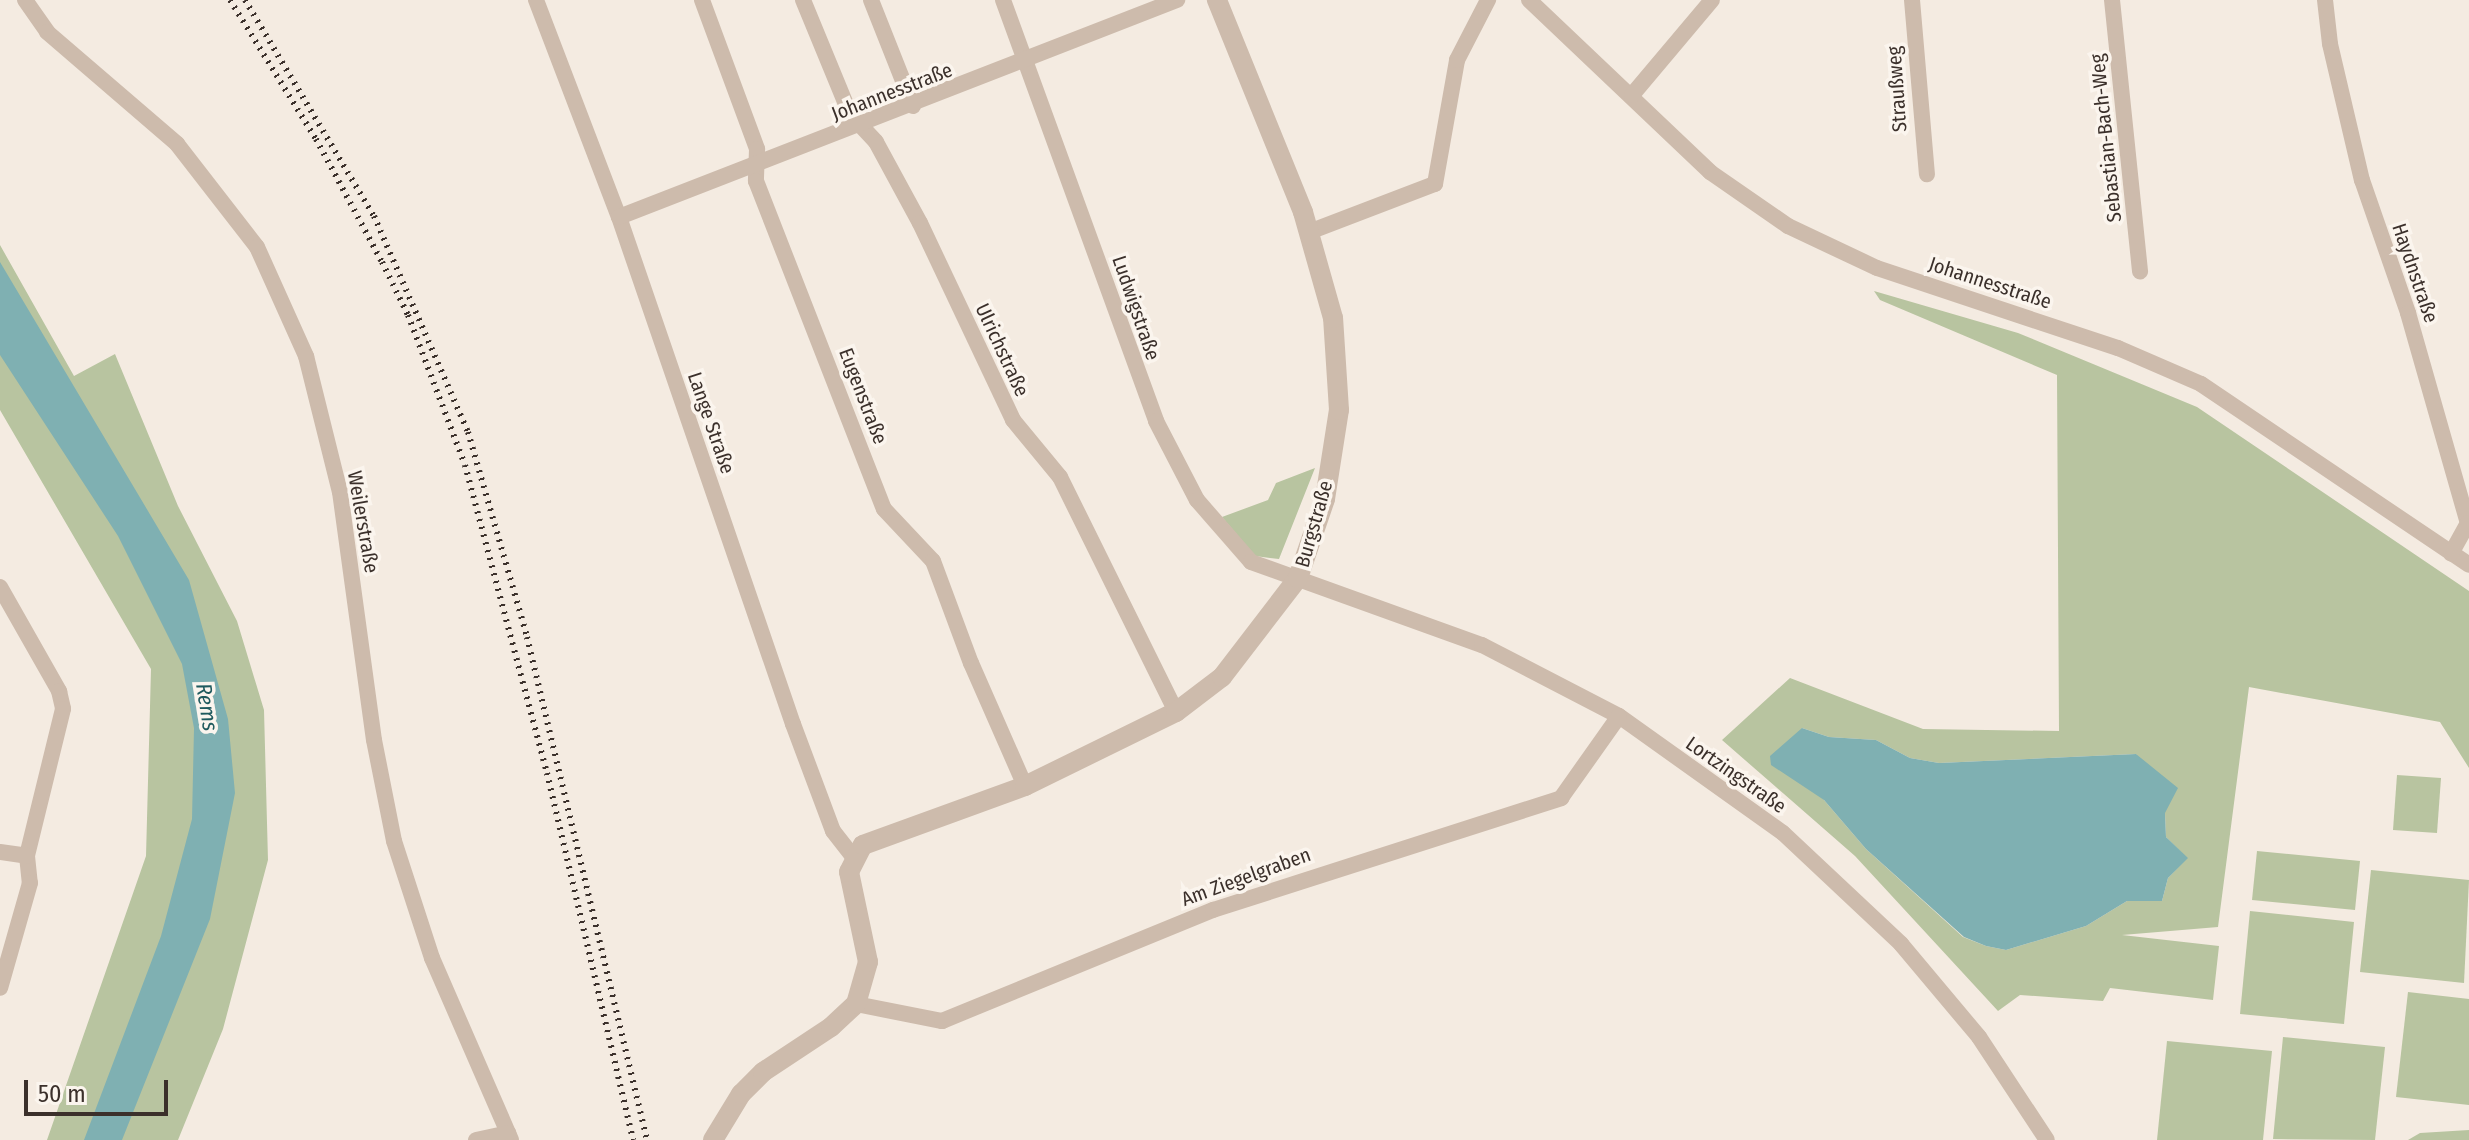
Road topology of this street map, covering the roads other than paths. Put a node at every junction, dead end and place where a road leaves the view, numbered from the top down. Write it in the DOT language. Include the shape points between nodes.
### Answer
graph roads {
  1 [pos="25,0"];
  2 [pos="536,0"];
  3 [pos="702,0"];
  4 [pos="803,0"];
  5 [pos="871,0"];
  6 [pos="1003,0"];
  7 [pos="1177,0"];
  8 [pos="1217,0"];
  9 [pos="1488,0"];
  10 [pos="1529,0"];
  11 [pos="1712,0"];
  12 [pos="1912,0"];
  13 [pos="2112,0"];
  14 [pos="2325,0"];
  15 [pos="1026,61"];
  16 [pos="1632,95"];
  17 [pos="913,106"];
  18 [pos="861,125"];
  19 [pos="757,166"];
  20 [pos="1927,174"];
  21 [pos="619,217"];
  22 [pos="1309,232"];
  23 [pos="2140,272"];
  24 [pos="2451,554"];
  25 [pos="2469,565"];
  26 [pos="1298,578"];
  27 [pos="0,587"];
  28 [pos="1176,712"];
  29 [pos="1619,716"];
  30 [pos="1025,786"];
  31 [pos="0,852"];
  32 [pos="27,856"];
  33 [pos="853,857"];
  34 [pos="0,988"];
  35 [pos="856,1004"];
  36 [pos="510,1136"];
  37 [pos="476,1140"];
  38 [pos="713,1140"];
  39 [pos="2047,1140"];
  1 -- 36 [label="street, Weilerstraße" via="47,32 177,144 257,247 306,356 340,492 374,740 394,841 432,958"];
  2 -- 21 [label="street, Lange Straße"];
  3 -- 19 [label="street, Eugenstraße" via="757,149"];
  4 -- 18 [label="street, Ulrichstraße" via="850,114"];
  5 -- 17 [label="street"];
  6 -- 15 [label="street, Ludwigstraße"];
  7 -- 15 [label="street, Johannesstraße"];
  8 -- 22 [label="street, Burgstraße"];
  9 -- 22 [label="street" via="1457,60 1435,184"];
  10 -- 16 [label="street, Johannesstraße"];
  11 -- 16 [label="street"];
  12 -- 20 [label="street, Straußweg"];
  13 -- 23 [label="street, Sebastian-Bach-Weg"];
  14 -- 24 [label="street, Haydnstraße" via="2362,180 2408,313 2468,523"];
  15 -- 17 [label="street, Johannesstraße"];
  15 -- 26 [label="street, Ludwigstraße" via="1133,363 1175,462 1197,500 1251,562"];
  16 -- 24 [label="street, Johannesstraße" via="1710,172 1788,226 1877,268 2118,348 2201,384"];
  17 -- 18 [label="street, Johannesstraße"];
  18 -- 19 [label="street, Johannesstraße"];
  18 -- 28 [label="street, Ulrichstraße" via="920,223 1013,420 1060,477"];
  19 -- 21 [label="street, Johannesstraße"];
  19 -- 30 [label="street, Eugenstraße" via="756,181 884,509 933,561"];
  21 -- 33 [label="street, Lange Straße" via="793,724 833,831"];
  22 -- 26 [label="street, Burgstraße" via="1333,318 1339,410 1325,499"];
  24 -- 25 [label="street, Johannesstraße"];
  26 -- 28 [label="street, Burgstraße" via="1222,677"];
  26 -- 29 [label="street, Lortzingstraße" via="1482,645"];
  27 -- 32 [label="street" via="59,691 63,709"];
  28 -- 30 [label="street, Burgstraße"];
  29 -- 35 [label="street, Am Ziegelgraben" via="1561,798 1213,910 942,1021"];
  29 -- 39 [label="street, Lortzingstraße" via="1783,833 1901,944 1979,1037"];
  30 -- 33 [label="street, Burgstraße" via="879,837"];
  31 -- 32 [label="street"];
  32 -- 34 [label="street" via="30,883"];
  33 -- 35 [label="street" via="849,872 868,962"];
  35 -- 38 [label="street" via="763,1072 741,1094"];
  36 -- 37 [label="street"];
}
